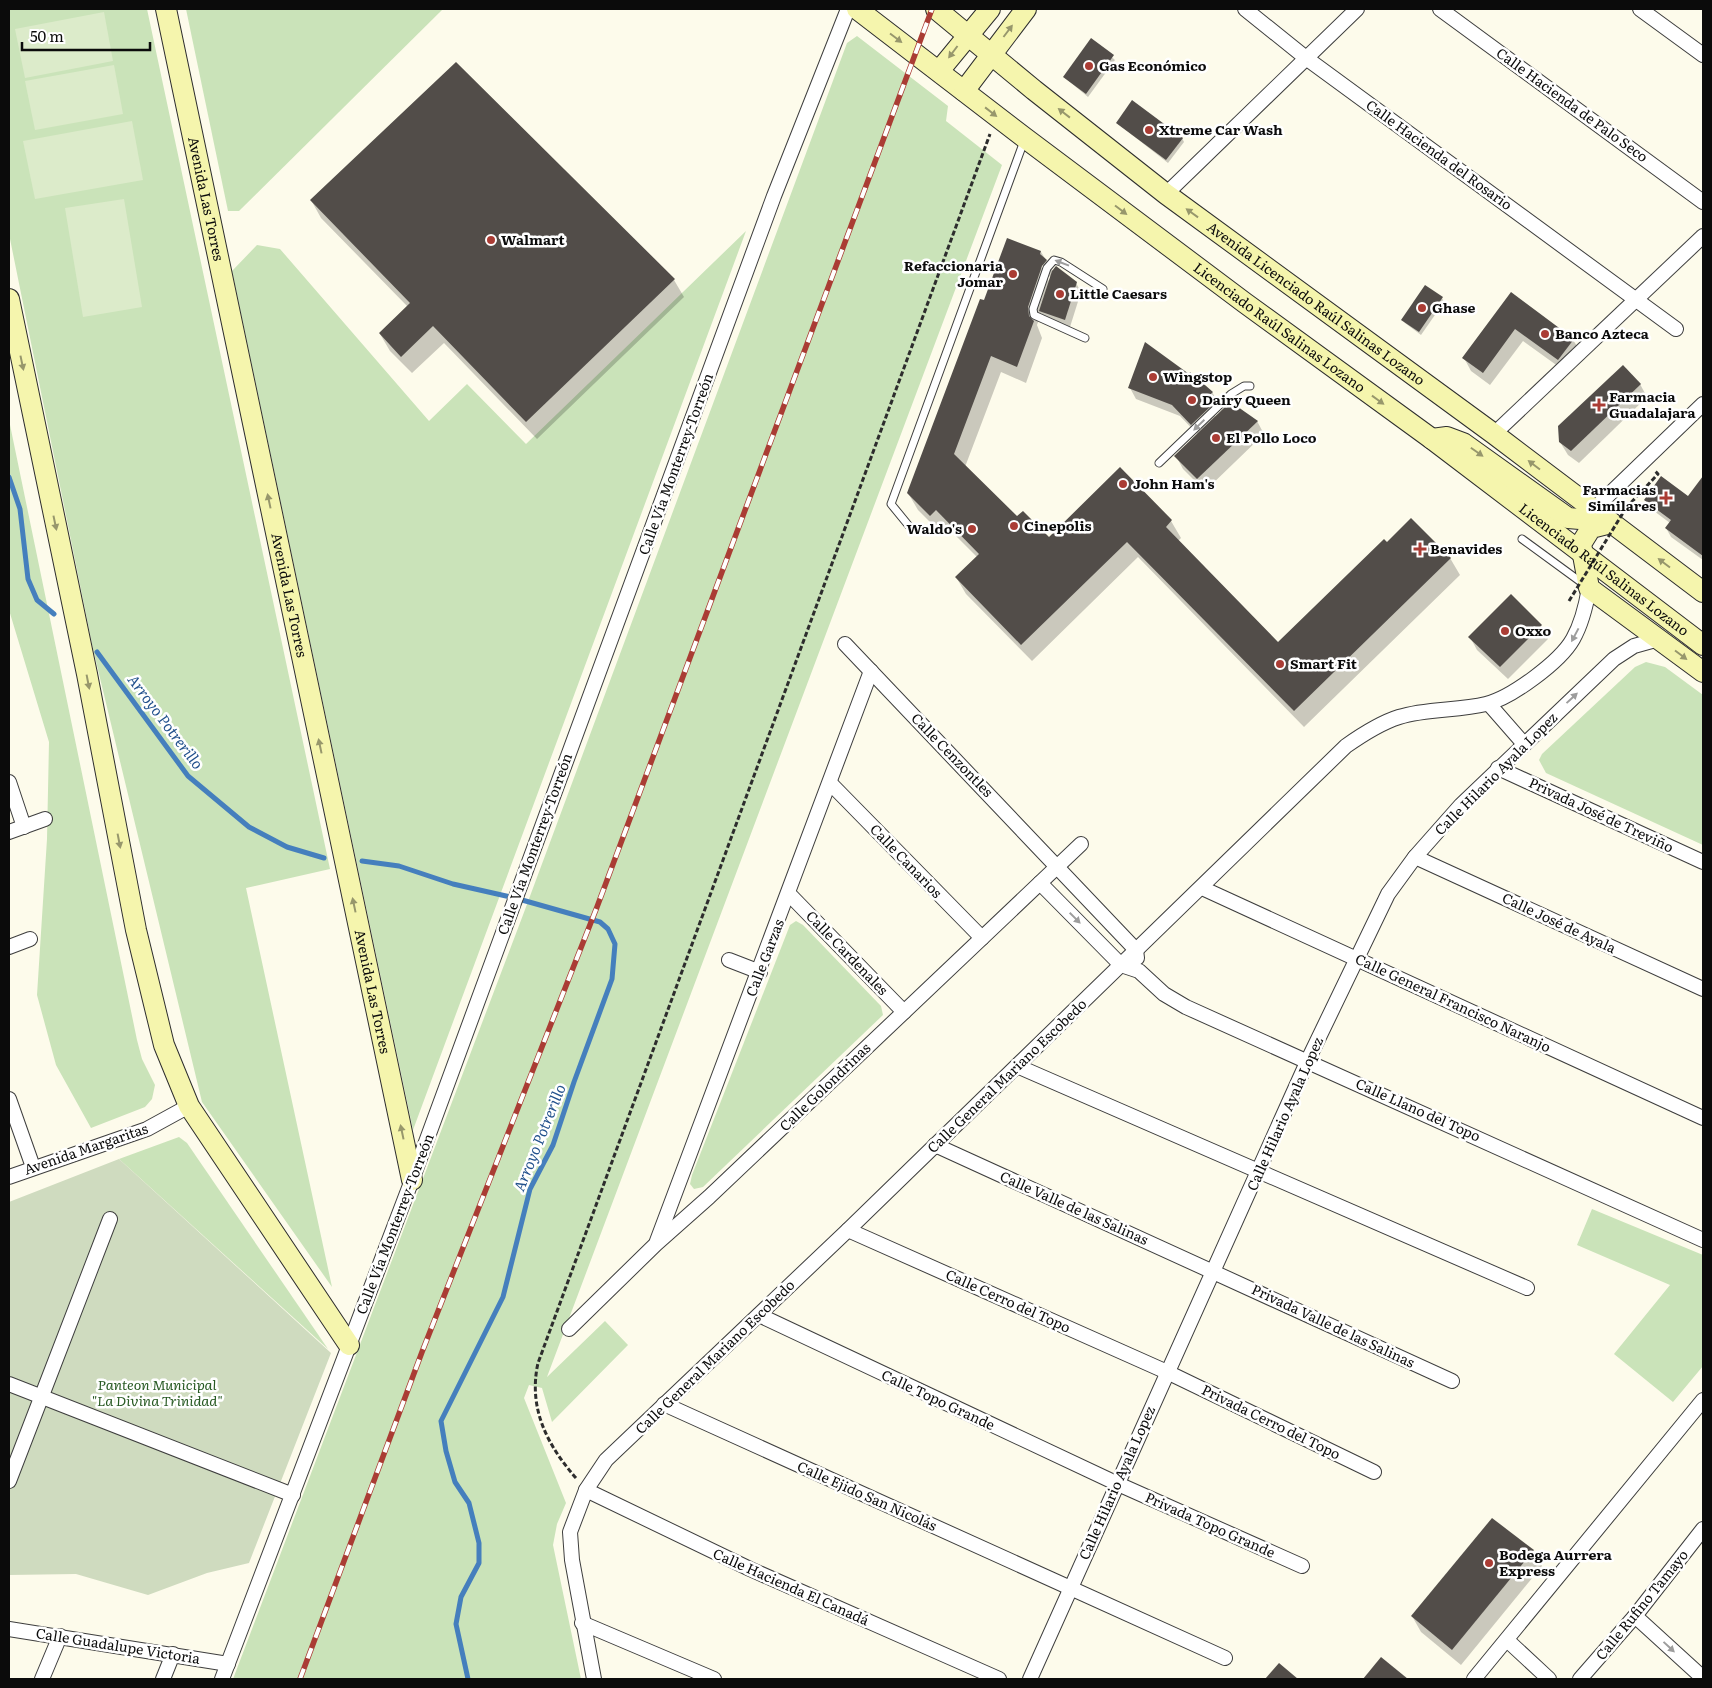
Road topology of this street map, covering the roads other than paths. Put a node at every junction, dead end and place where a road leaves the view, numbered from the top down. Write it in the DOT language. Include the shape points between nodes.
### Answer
graph roads {
  1 [pos="166,9"];
  2 [pos="848,9"];
  3 [pos="857,9"];
  4 [pos="936,9"];
  5 [pos="990,9"];
  6 [pos="1026,9"];
  7 [pos="1245,9"];
  8 [pos="1357,9"];
  9 [pos="1440,9"];
  10 [pos="1640,9"];
  11 [pos="968,34"];
  12 [pos="991,54"];
  13 [pos="1703,55"];
  14 [pos="1306,58"];
  15 [pos="939,72"];
  16 [pos="964,91"];
  17 [pos="1025,138"];
  18 [pos="1166,194"];
  19 [pos="1703,202"];
  20 [pos="1703,236"];
  21 [pos="1103,289"];
  22 [pos="9,299"];
  23 [pos="1636,300"];
  24 [pos="1676,329"];
  25 [pos="1085,338"];
  26 [pos="1250,386"];
  27 [pos="1703,404"];
  28 [pos="1494,434"];
  29 [pos="1432,439"];
  30 [pos="1159,463"];
  31 [pos="1593,510"];
  32 [pos="1611,523"];
  33 [pos="909,526"];
  34 [pos="1522,539"];
  35 [pos="1581,552"];
  36 [pos="1589,588"];
  37 [pos="1703,592"];
  38 [pos="1659,639"];
  39 [pos="845,644"];
  40 [pos="1703,645"];
  41 [pos="872,671"];
  42 [pos="1703,672"];
  43 [pos="1489,704"];
  44 [pos="1524,744"];
  45 [pos="1498,768"];
  46 [pos="9,782"];
  47 [pos="830,783"];
  48 [pos="45,819"];
  49 [pos="24,826"];
  50 [pos="9,832"];
  51 [pos="1081,844"];
  52 [pos="1415,857"];
  53 [pos="1703,862"];
  54 [pos="1058,867"];
  55 [pos="1040,883"];
  56 [pos="1202,888"];
  57 [pos="789,894"];
  58 [pos="982,938"];
  59 [pos="30,939"];
  60 [pos="9,947"];
  61 [pos="1136,950"];
  62 [pos="1356,958"];
  63 [pos="729,960"];
  64 [pos="1121,966"];
  65 [pos="1139,971"];
  66 [pos="760,972"];
  67 [pos="1703,989"];
  68 [pos="904,1012"];
  69 [pos="1308,1060"];
  70 [pos="1017,1066"];
  71 [pos="9,1099"];
  72 [pos="188,1106"];
  73 [pos="1703,1118"];
  74 [pos="935,1145"];
  75 [pos="33,1167"];
  76 [pos="1260,1171"];
  77 [pos="9,1177"];
  78 [pos="412,1180"];
  79 [pos="110,1219"];
  80 [pos="848,1230"];
  81 [pos="1703,1240"];
  82 [pos="656,1244"];
  83 [pos="1214,1271"];
  84 [pos="1527,1288"];
  85 [pos="758,1315"];
  86 [pos="569,1329"];
  87 [pos="349,1345"];
  88 [pos="1167,1372"];
  89 [pos="1452,1381"];
  90 [pos="9,1384"];
  91 [pos="41,1397"];
  92 [pos="1703,1400"];
  93 [pos="664,1404"];
  94 [pos="1374,1472"];
  95 [pos="9,1481"];
  96 [pos="1118,1484"];
  97 [pos="586,1490"];
  98 [pos="293,1494"];
  99 [pos="1703,1529"];
  100 [pos="1302,1566"];
  101 [pos="1069,1588"];
  102 [pos="1635,1616"];
  103 [pos="582,1623"];
  104 [pos="9,1628"];
  105 [pos="60,1636"];
  106 [pos="1507,1640"];
  107 [pos="173,1654"];
  108 [pos="1225,1658"];
  109 [pos="228,1664"];
  110 [pos="1703,1678"];
  111 [pos="42,1679"];
  112 [pos="163,1679"];
  113 [pos="222,1679"];
  114 [pos="594,1679"];
  115 [pos="714,1679"];
  116 [pos="999,1679"];
  117 [pos="1030,1679"];
  118 [pos="1474,1679"];
  119 [pos="1549,1679"];
  120 [pos="1580,1679"];
  78 -- 1 [label="street, Avenida Las Torres, one-way"];
  2 -- 78 [label="street, Calle Vía Monterrey-Torreón" via="774,196"];
  3 -- 15 [label="street, Licenciado Raúl Salinas Lozano, one-way"];
  4 -- 11 [label="street, Avenida Licenciado Raúl Salinas Lozano"];
  5 -- 11 [label="street"];
  12 -- 6 [label="street, one-way"];
  7 -- 14 [label="street, Calle Hacienda del Rosario"];
  8 -- 14 [label="street"];
  9 -- 19 [label="street, Calle Hacienda de Palo Seco"];
  10 -- 13 [label="street"];
  11 -- 12 [label="street, Avenida Licenciado Raúl Salinas Lozano"];
  11 -- 15 [label="street, one-way"];
  12 -- 16 [label="street"];
  18 -- 12 [label="street, Avenida Licenciado Raúl Salinas Lozano, one-way"];
  14 -- 18 [label="street"];
  14 -- 23 [label="street, Calle Hacienda del Rosario"];
  15 -- 16 [label="street, Licenciado Raúl Salinas Lozano"];
  16 -- 17 [label="street, Licenciado Raúl Salinas Lozano, one-way"];
  17 -- 29 [label="street, Licenciado Raúl Salinas Lozano, one-way"];
  17 -- 33 [label="lane" via="891,504"];
  28 -- 18 [label="street, Avenida Licenciado Raúl Salinas Lozano, one-way"];
  20 -- 23 [label="street"];
  21 -- 25 [label="lane, one-way" via="1061,262 1054,260 1048,268 1033,309 1034,315"];
  22 -- 72 [label="street, one-way" via="136,930 164,1045"];
  23 -- 24 [label="street, Calle Hacienda del Rosario"];
  23 -- 28 [label="street" via="1554,369"];
  26 -- 30 [label="lane, one-way" via="1231,394"];
  27 -- 31 [label="street"];
  31 -- 28 [label="street, Avenida Licenciado Raúl Salinas Lozano, one-way"];
  29 -- 31 [label="street, one-way" via="1447,437 1463,442 1568,518 1580,520"];
  29 -- 35 [label="street, Licenciado Raúl Salinas Lozano"];
  31 -- 32 [label="street, Avenida Licenciado Raúl Salinas Lozano"];
  32 -- 35 [label="street" via="1591,528 1583,538"];
  37 -- 32 [label="street, Avenida Licenciado Raúl Salinas Lozano, one-way"];
  34 -- 36 [label="lane"];
  35 -- 36 [label="street"];
  35 -- 40 [label="street, Licenciado Raúl Salinas Lozano"];
  36 -- 38 [label="street"];
  36 -- 43 [label="street, Calle General Mariano Escobedo, one-way" via="1572,641 1544,671"];
  38 -- 42 [label="street, one-way"];
  44 -- 38 [label="street, Calle Hilario Ayala Lopez, one-way" via="1623,652"];
  39 -- 41 [label="street, Calle Cenzontles"];
  41 -- 47 [label="street, Calle Garzas"];
  41 -- 54 [label="street, Calle Cenzontles"];
  43 -- 44 [label="street"];
  43 -- 56 [label="street, Calle General Mariano Escobedo" via="1400,717 1364,733 1346,746"];
  44 -- 45 [label="street, Calle Hilario Ayala Lopez"];
  45 -- 52 [label="street, Calle Hilario Ayala Lopez" via="1461,804"];
  45 -- 53 [label="street, Privada José de Treviño"];
  46 -- 49 [label="street"];
  47 -- 57 [label="street, Calle Garzas"];
  47 -- 58 [label="street, Calle Canarios"];
  48 -- 49 [label="street"];
  49 -- 50 [label="street"];
  51 -- 54 [label="street, Calle Golondrinas"];
  52 -- 62 [label="street, Calle Hilario Ayala Lopez" via="1388,894"];
  52 -- 67 [label="street, Calle José de Ayala"];
  54 -- 55 [label="street, Calle Golondrinas"];
  54 -- 61 [label="street, Calle Cenzontles"];
  55 -- 58 [label="street, Calle Golondrinas"];
  55 -- 64 [label="street, one-way"];
  56 -- 61 [label="street, Calle General Mariano Escobedo"];
  56 -- 62 [label="street, Calle General Francisco Naranjo"];
  57 -- 66 [label="street, Calle Garzas"];
  57 -- 68 [label="street, Calle Cardenales"];
  58 -- 68 [label="street, Calle Golondrinas"];
  59 -- 60 [label="street"];
  61 -- 64 [label="street, Calle General Mariano Escobedo"];
  61 -- 65 [label="street"];
  62 -- 69 [label="street, Calle Hilario Ayala Lopez"];
  62 -- 73 [label="street, Calle General Francisco Naranjo"];
  63 -- 66 [label="street"];
  64 -- 65 [label="street, Calle Llano del Topo"];
  64 -- 70 [label="street, Calle General Mariano Escobedo"];
  65 -- 69 [label="street, Calle Llano del Topo" via="1164,994 1186,1006"];
  66 -- 82 [label="street, Calle Garzas"];
  68 -- 82 [label="street, Calle Golondrinas"];
  69 -- 76 [label="street, Calle Hilario Ayala Lopez"];
  69 -- 81 [label="street, Calle Llano del Topo"];
  70 -- 74 [label="street, Calle General Mariano Escobedo"];
  70 -- 76 [label="street"];
  71 -- 75 [label="street"];
  72 -- 75 [label="street, Avenida Margaritas" via="147,1129"];
  72 -- 87 [label="street"];
  74 -- 80 [label="street, Calle General Mariano Escobedo"];
  74 -- 83 [label="street, Calle Valle de las Salinas"];
  75 -- 77 [label="street, Avenida Margaritas"];
  76 -- 83 [label="street, Calle Hilario Ayala Lopez"];
  76 -- 84 [label="street"];
  78 -- 87 [label="street, Calle Vía Monterrey-Torreón"];
  79 -- 91 [label="street"];
  80 -- 85 [label="street, Calle General Mariano Escobedo"];
  80 -- 88 [label="street, Calle Cerro del Topo"];
  82 -- 86 [label="street, Calle Golondrinas"];
  83 -- 88 [label="street, Calle Hilario Ayala Lopez"];
  83 -- 89 [label="street, Privada Valle de las Salinas"];
  85 -- 93 [label="street, Calle General Mariano Escobedo"];
  85 -- 96 [label="street, Calle Topo Grande"];
  87 -- 98 [label="street, Calle Vía Monterrey-Torreón"];
  88 -- 94 [label="street, Privada Cerro del Topo"];
  88 -- 96 [label="street, Calle Hilario Ayala Lopez"];
  90 -- 91 [label="street"];
  91 -- 95 [label="street"];
  91 -- 98 [label="street"];
  92 -- 106 [label="street"];
  93 -- 97 [label="street, Calle General Mariano Escobedo" via="606,1460"];
  93 -- 101 [label="street, Calle Ejido San Nicolás"];
  96 -- 100 [label="street, Privada Topo Grande"];
  96 -- 101 [label="street, Calle Hilario Ayala Lopez"];
  97 -- 103 [label="street, Calle General Mariano Escobedo" via="570,1532"];
  97 -- 116 [label="street, Calle Hacienda El Canadá" via="750,1569"];
  98 -- 109 [label="street, Calle Vía Monterrey-Torreón"];
  99 -- 102 [label="street, Calle Rufino Tamayo"];
  101 -- 108 [label="street, Calle Ejido San Nicolás"];
  101 -- 117 [label="street, Calle Hilario Ayala Lopez"];
  102 -- 110 [label="street, one-way"];
  102 -- 120 [label="street, Calle Rufino Tamayo"];
  103 -- 114 [label="street, Calle General Mariano Escobedo"];
  103 -- 115 [label="street"];
  104 -- 105 [label="street, Calle Guadalupe Victoria"];
  105 -- 107 [label="street, Calle Guadalupe Victoria"];
  105 -- 111 [label="street"];
  106 -- 118 [label="street"];
  106 -- 119 [label="street"];
  107 -- 109 [label="street, Calle Guadalupe Victoria"];
  107 -- 112 [label="street"];
  109 -- 113 [label="street, Calle Vía Monterrey-Torreón"];
}
